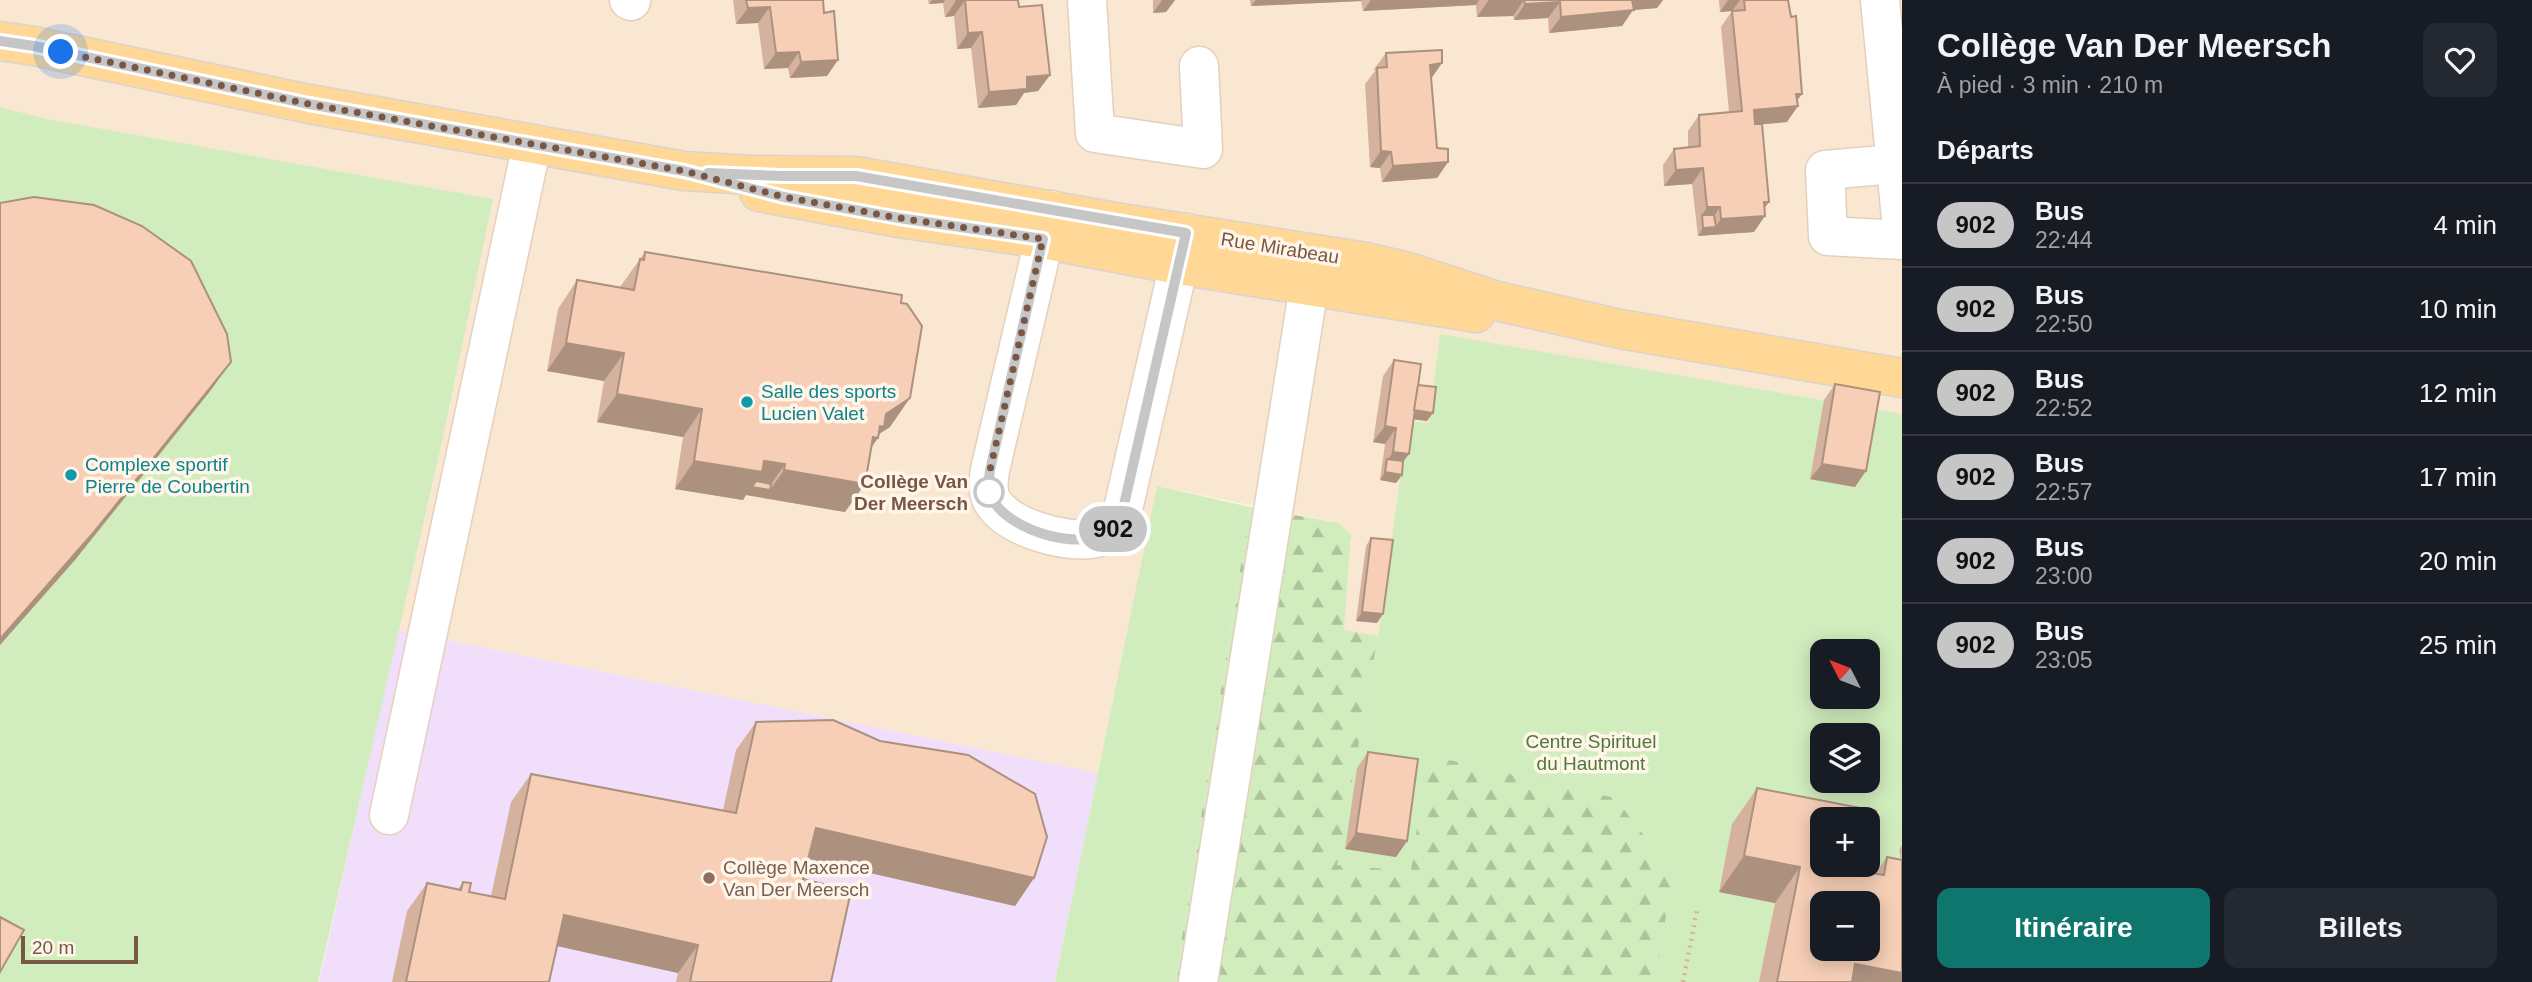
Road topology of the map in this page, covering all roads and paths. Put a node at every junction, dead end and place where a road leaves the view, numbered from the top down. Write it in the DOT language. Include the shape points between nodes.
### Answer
graph roads {
  1 [pos="1087,0"];
  2 [pos="1880,0"];
  3 [pos="11,41"];
  4 [pos="1199,66"];
  5 [pos="532,144"];
  6 [pos="1895,164"];
  7 [pos="1047,224"];
  8 [pos="1902,229"];
  9 [pos="1902,240"];
  10 [pos="1182,249"];
  11 [pos="1311,269"];
  12 [pos="1902,379"];
  13 [pos="389,815"];
  14 [pos="1697,910"];
  15 [pos="1198,982"];
  16 [pos="1683,982"];
  1 -- 4 [label="street" via="1096,133 1203,149"];
  2 -- 6 [label="street"];
  3 -- 5 [label="main road, Rue Mirabeau" via="309,104"];
  5 -- 7 [label="main road, Rue Mirabeau" via="684,171 784,197 899,218"];
  5 -- 13 [label="street"];
  6 -- 8 [label="street"];
  6 -- 9 [label="street" via="1825,170 1828,236"];
  7 -- 10 [label="main road, Rue Mirabeau"];
  7 -- 10 [label="street" via="990,470 989,494 1011,520 1054,537 1095,539 1110,533 1121,518"];
  10 -- 11 [label="main road, Rue Mirabeau"];
  11 -- 12 [label="main road, Rue Mirabeau" via="1397,269 1497,301 1620,328"];
  11 -- 15 [label="street"];
  14 -- 16 [label="path"];
}
